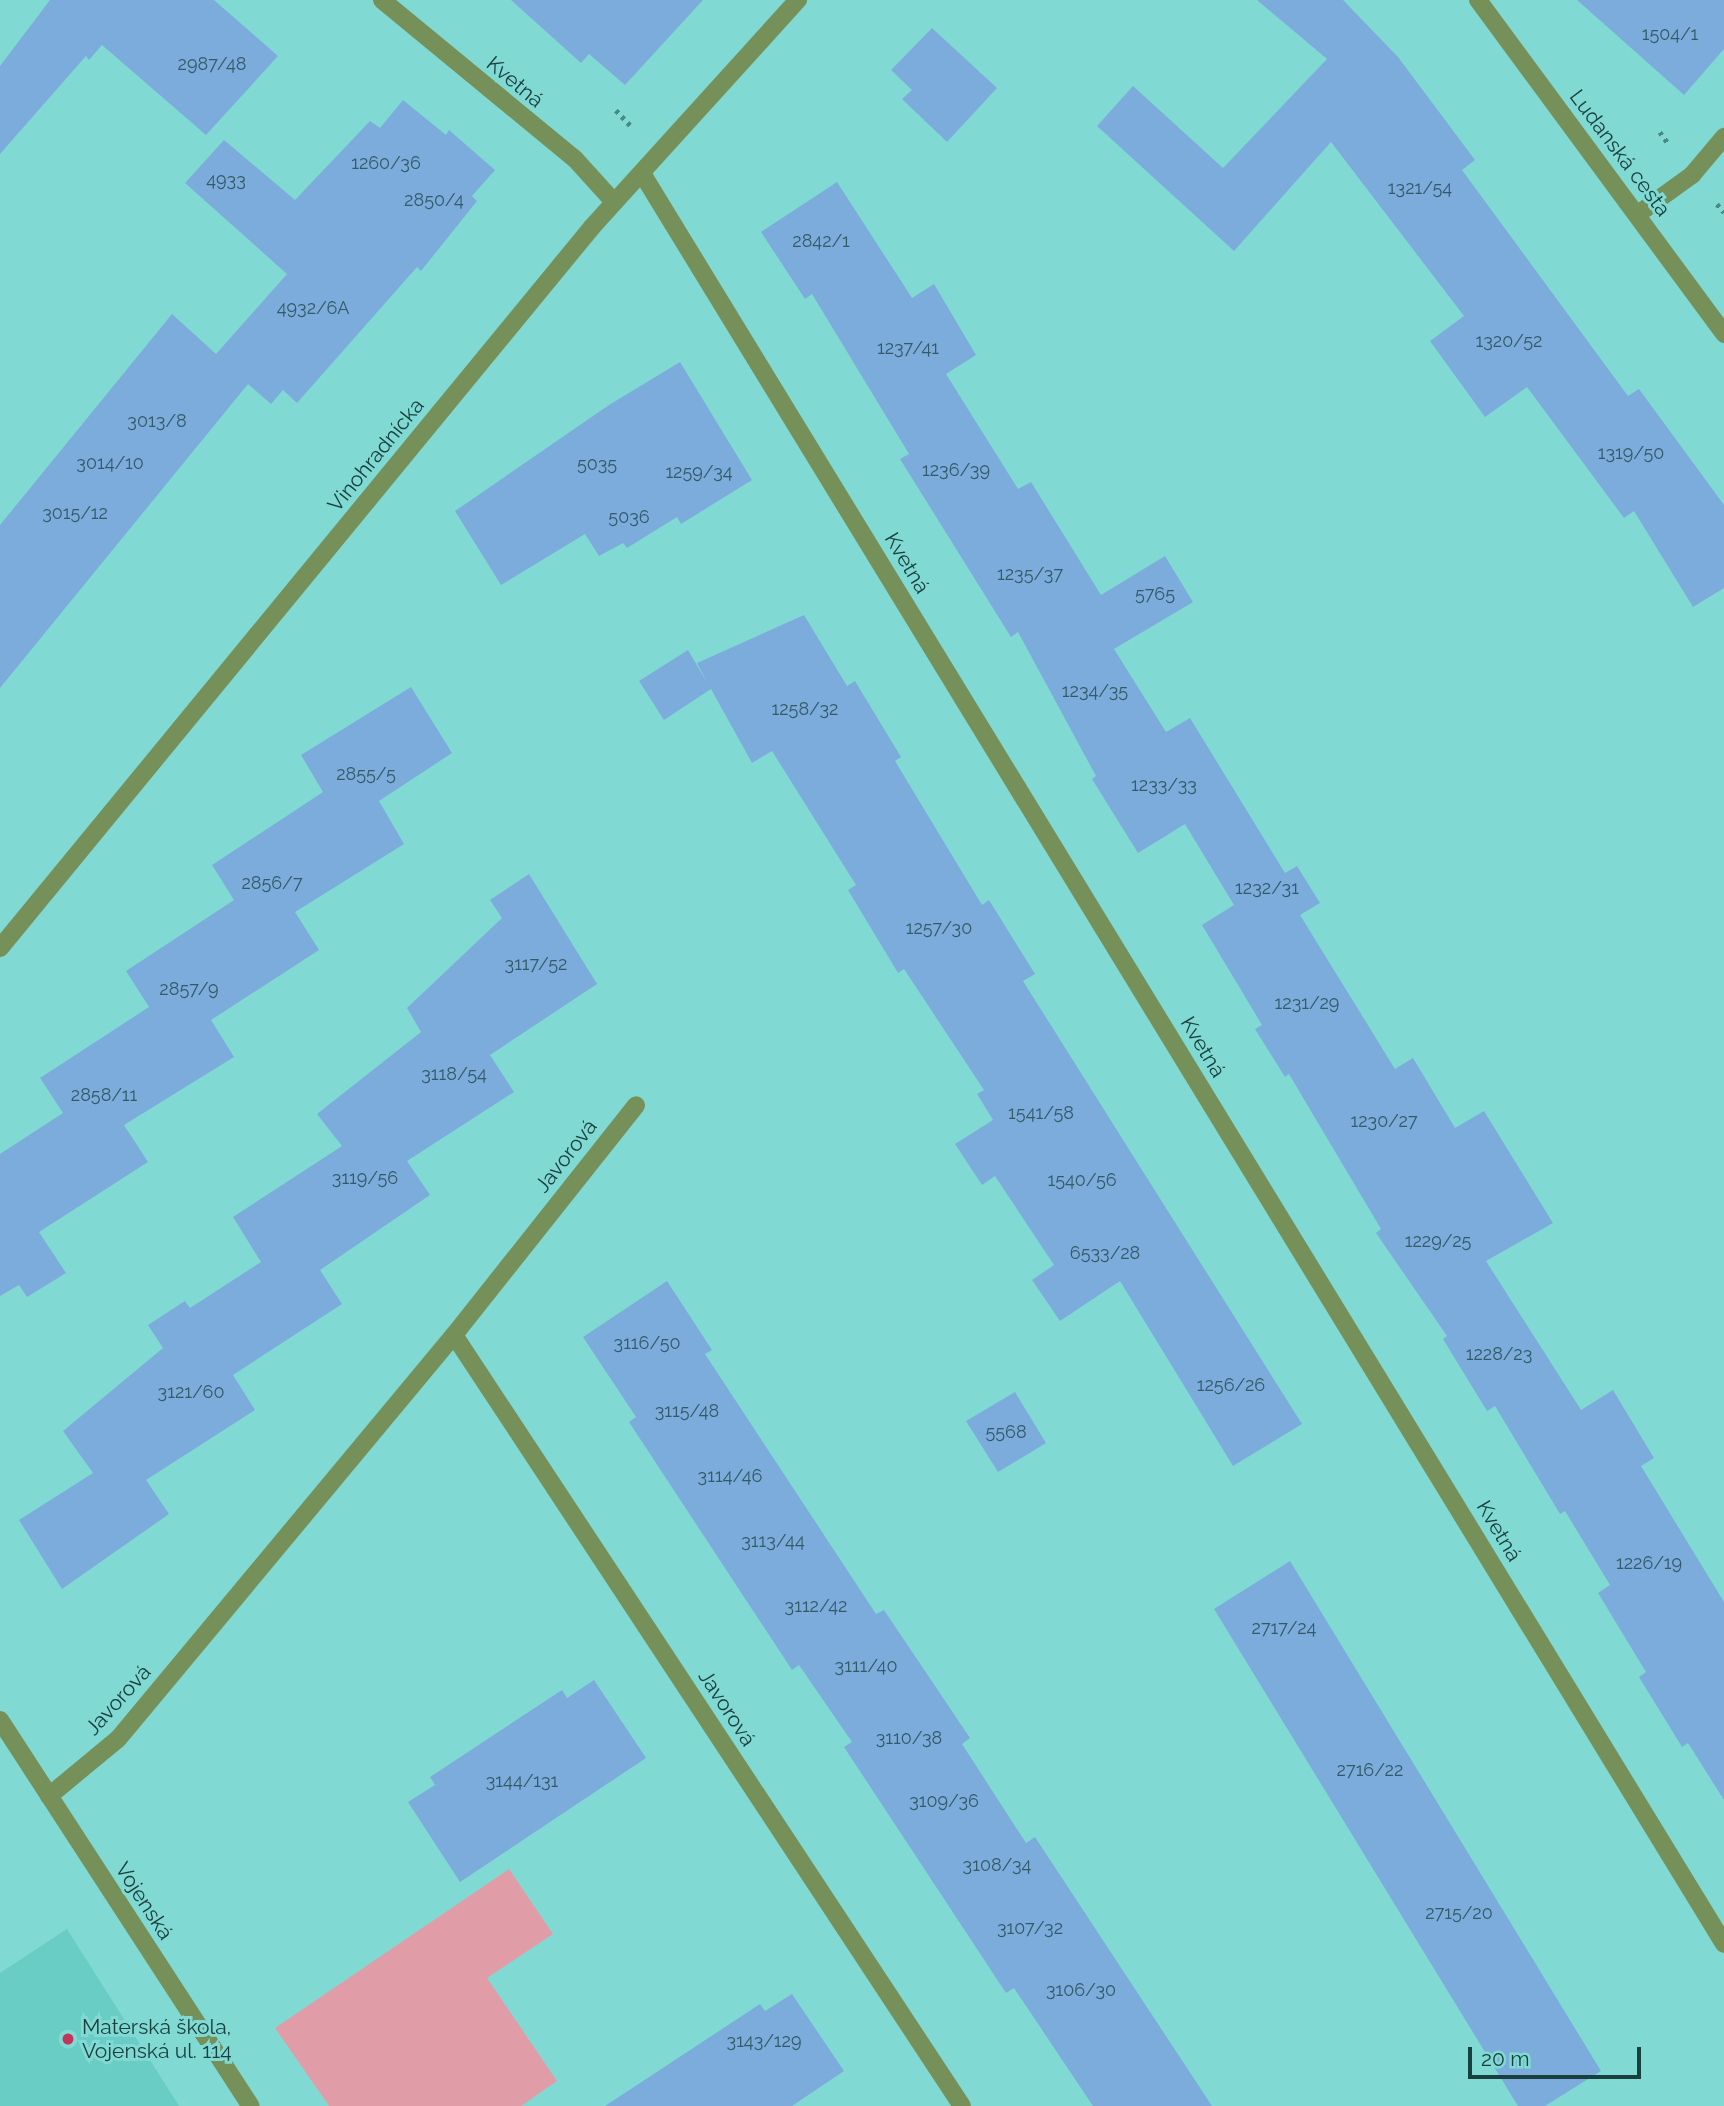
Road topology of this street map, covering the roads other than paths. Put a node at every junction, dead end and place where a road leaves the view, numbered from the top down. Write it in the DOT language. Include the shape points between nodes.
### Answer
graph roads {
  1 [pos="382,0"];
  2 [pos="798,0"];
  3 [pos="1478,0"];
  4 [pos="1724,137"];
  5 [pos="643,175"];
  6 [pos="614,202"];
  7 [pos="1638,214"];
  8 [pos="1724,334"];
  9 [pos="0,947"];
  10 [pos="636,1105"];
  11 [pos="454,1335"];
  12 [pos="0,1720"];
  13 [pos="49,1796"];
  14 [pos="1724,1944"];
  15 [pos="251,2106"];
  16 [pos="962,2106"];
  1 -- 6 [label="street, Kvetná" via="575,159"];
  2 -- 5 [label="street, Vinohradnícka"];
  3 -- 7 [label="street, Ludanská cesta"];
  4 -- 7 [label="street" via="1692,174"];
  5 -- 6 [label="street, Vinohradnícka"];
  5 -- 14 [label="street, Kvetná"];
  6 -- 9 [label="street, Vinohradnícka"];
  7 -- 8 [label="street, Ludanská cesta"];
  10 -- 11 [label="street, Javorová"];
  11 -- 13 [label="street, Javorová" via="118,1739"];
  11 -- 16 [label="street, Javorová"];
  12 -- 13 [label="street, Vojenská"];
  13 -- 15 [label="street, Vojenská"];
}
